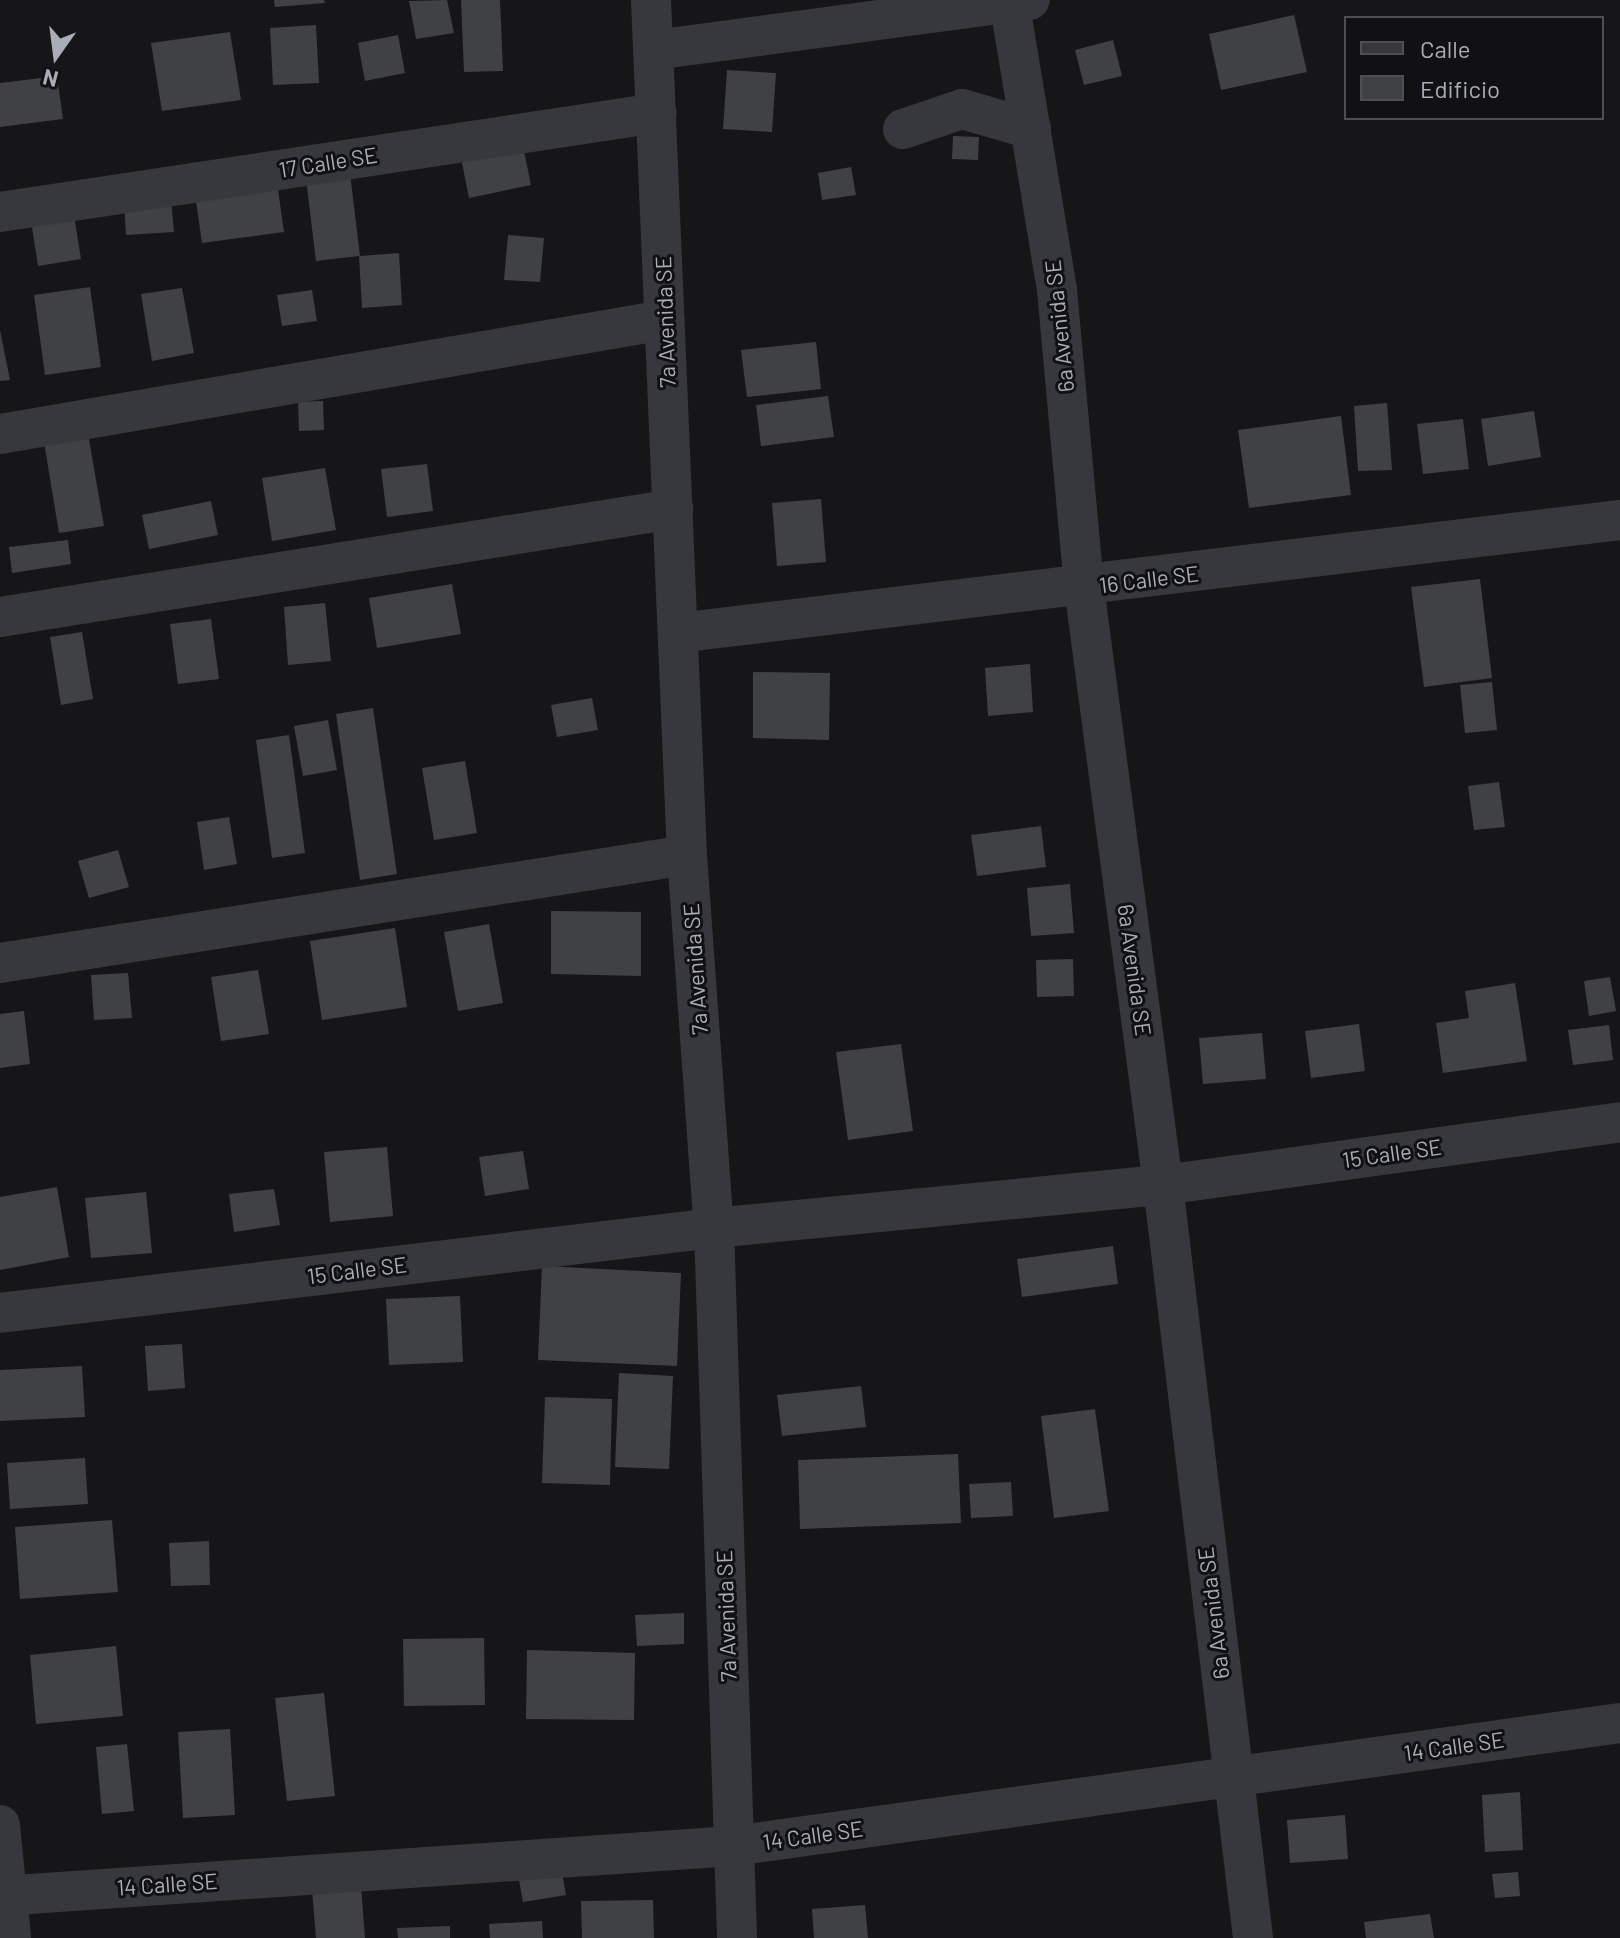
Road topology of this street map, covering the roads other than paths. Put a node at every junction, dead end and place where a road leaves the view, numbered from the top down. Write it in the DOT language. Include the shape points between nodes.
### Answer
graph roads {
  1 [pos="651,0"];
  2 [pos="1016,1"];
  3 [pos="654,50"];
  4 [pos="657,113"];
  5 [pos="903,129"];
  6 [pos="1031,129"];
  7 [pos="0,212"];
  8 [pos="664,320"];
  9 [pos="0,434"];
  10 [pos="673,509"];
  11 [pos="1620,520"];
  12 [pos="1084,587"];
  13 [pos="0,617"];
  14 [pos="678,633"];
  15 [pos="687,855"];
  16 [pos="0,963"];
  17 [pos="1620,1122"];
  18 [pos="1163,1185"];
  19 [pos="714,1228"];
  20 [pos="0,1313"];
  21 [pos="1620,1723"];
  22 [pos="1232,1776"];
  23 [pos="0,1825"];
  24 [pos="733,1846"];
  25 [pos="4,1896"];
  26 [pos="11,1938"];
  27 [pos="737,1938"];
  28 [pos="1253,1938"];
  1 -- 3 [label="street, 7a Avenida SE"];
  2 -- 3 [label="street"];
  2 -- 6 [label="street, 6a Avenida SE"];
  3 -- 4 [label="street, 7a Avenida SE"];
  4 -- 7 [label="street, 17 Calle SE"];
  4 -- 8 [label="street, 7a Avenida SE"];
  5 -- 6 [label="street" via="962,109"];
  6 -- 12 [label="street, 6a Avenida SE" via="1057,290"];
  8 -- 9 [label="street"];
  8 -- 10 [label="street, 7a Avenida SE"];
  10 -- 13 [label="street"];
  10 -- 14 [label="street, 7a Avenida SE"];
  11 -- 12 [label="street, 16 Calle SE"];
  12 -- 14 [label="street, 16 Calle SE"];
  12 -- 18 [label="street, 6a Avenida SE"];
  14 -- 15 [label="street, 7a Avenida SE"];
  15 -- 16 [label="street"];
  15 -- 19 [label="street, 7a Avenida SE"];
  17 -- 18 [label="street, 15 Calle SE"];
  18 -- 19 [label="street, 15 Calle SE"];
  18 -- 22 [label="street, 6a Avenida SE"];
  19 -- 20 [label="street, 15 Calle SE"];
  19 -- 24 [label="street, 7a Avenida SE"];
  21 -- 22 [label="street, 14 Calle SE"];
  22 -- 24 [label="street, 14 Calle SE"];
  22 -- 28 [label="street, 6a Avenida SE"];
  23 -- 25 [label="street"];
  24 -- 25 [label="street, 14 Calle SE"];
  24 -- 27 [label="street, 7a Avenida SE"];
  25 -- 26 [label="street"];
}
